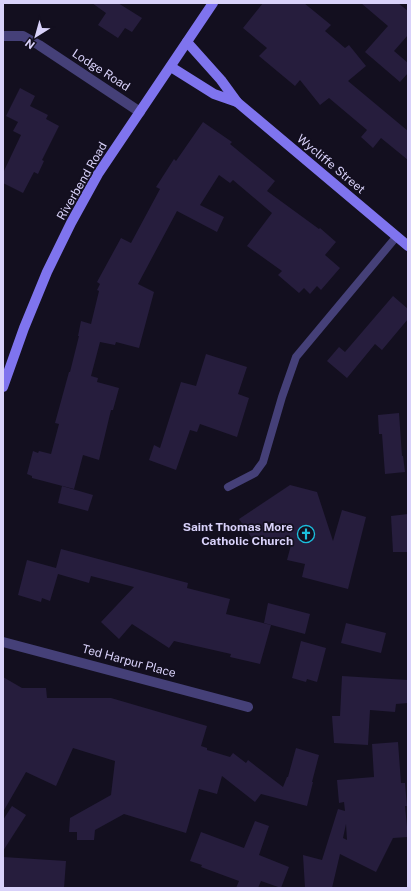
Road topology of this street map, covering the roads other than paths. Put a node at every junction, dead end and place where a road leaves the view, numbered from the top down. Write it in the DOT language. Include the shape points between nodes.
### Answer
graph roads {
  1 [pos="213,3"];
  2 [pos="3,36"];
  3 [pos="186,42"];
  4 [pos="170,67"];
  5 [pos="237,102"];
  6 [pos="140,112"];
  7 [pos="397,236"];
  8 [pos="408,246"];
  9 [pos="3,387"];
  10 [pos="228,487"];
  11 [pos="3,642"];
  12 [pos="248,707"];
  1 -- 3 [label="main road, Riverbend Road"];
  2 -- 6 [label="street, Lodge Road" via="23,36"];
  3 -- 4 [label="main road, Riverbend Road"];
  3 -- 5 [label="main road, Wycliffe Street" via="221,80"];
  4 -- 5 [label="main road, Wycliffe Street" via="214,94"];
  4 -- 6 [label="main road, Riverbend Road"];
  5 -- 7 [label="main road, Wycliffe Street"];
  6 -- 9 [label="main road, Riverbend Road" via="98,174 47,272"];
  7 -- 8 [label="main road, Wycliffe Street"];
  7 -- 10 [label="lane" via="296,357 263,462 255,473"];
  11 -- 12 [label="street, Ted Harpur Place"];
}
